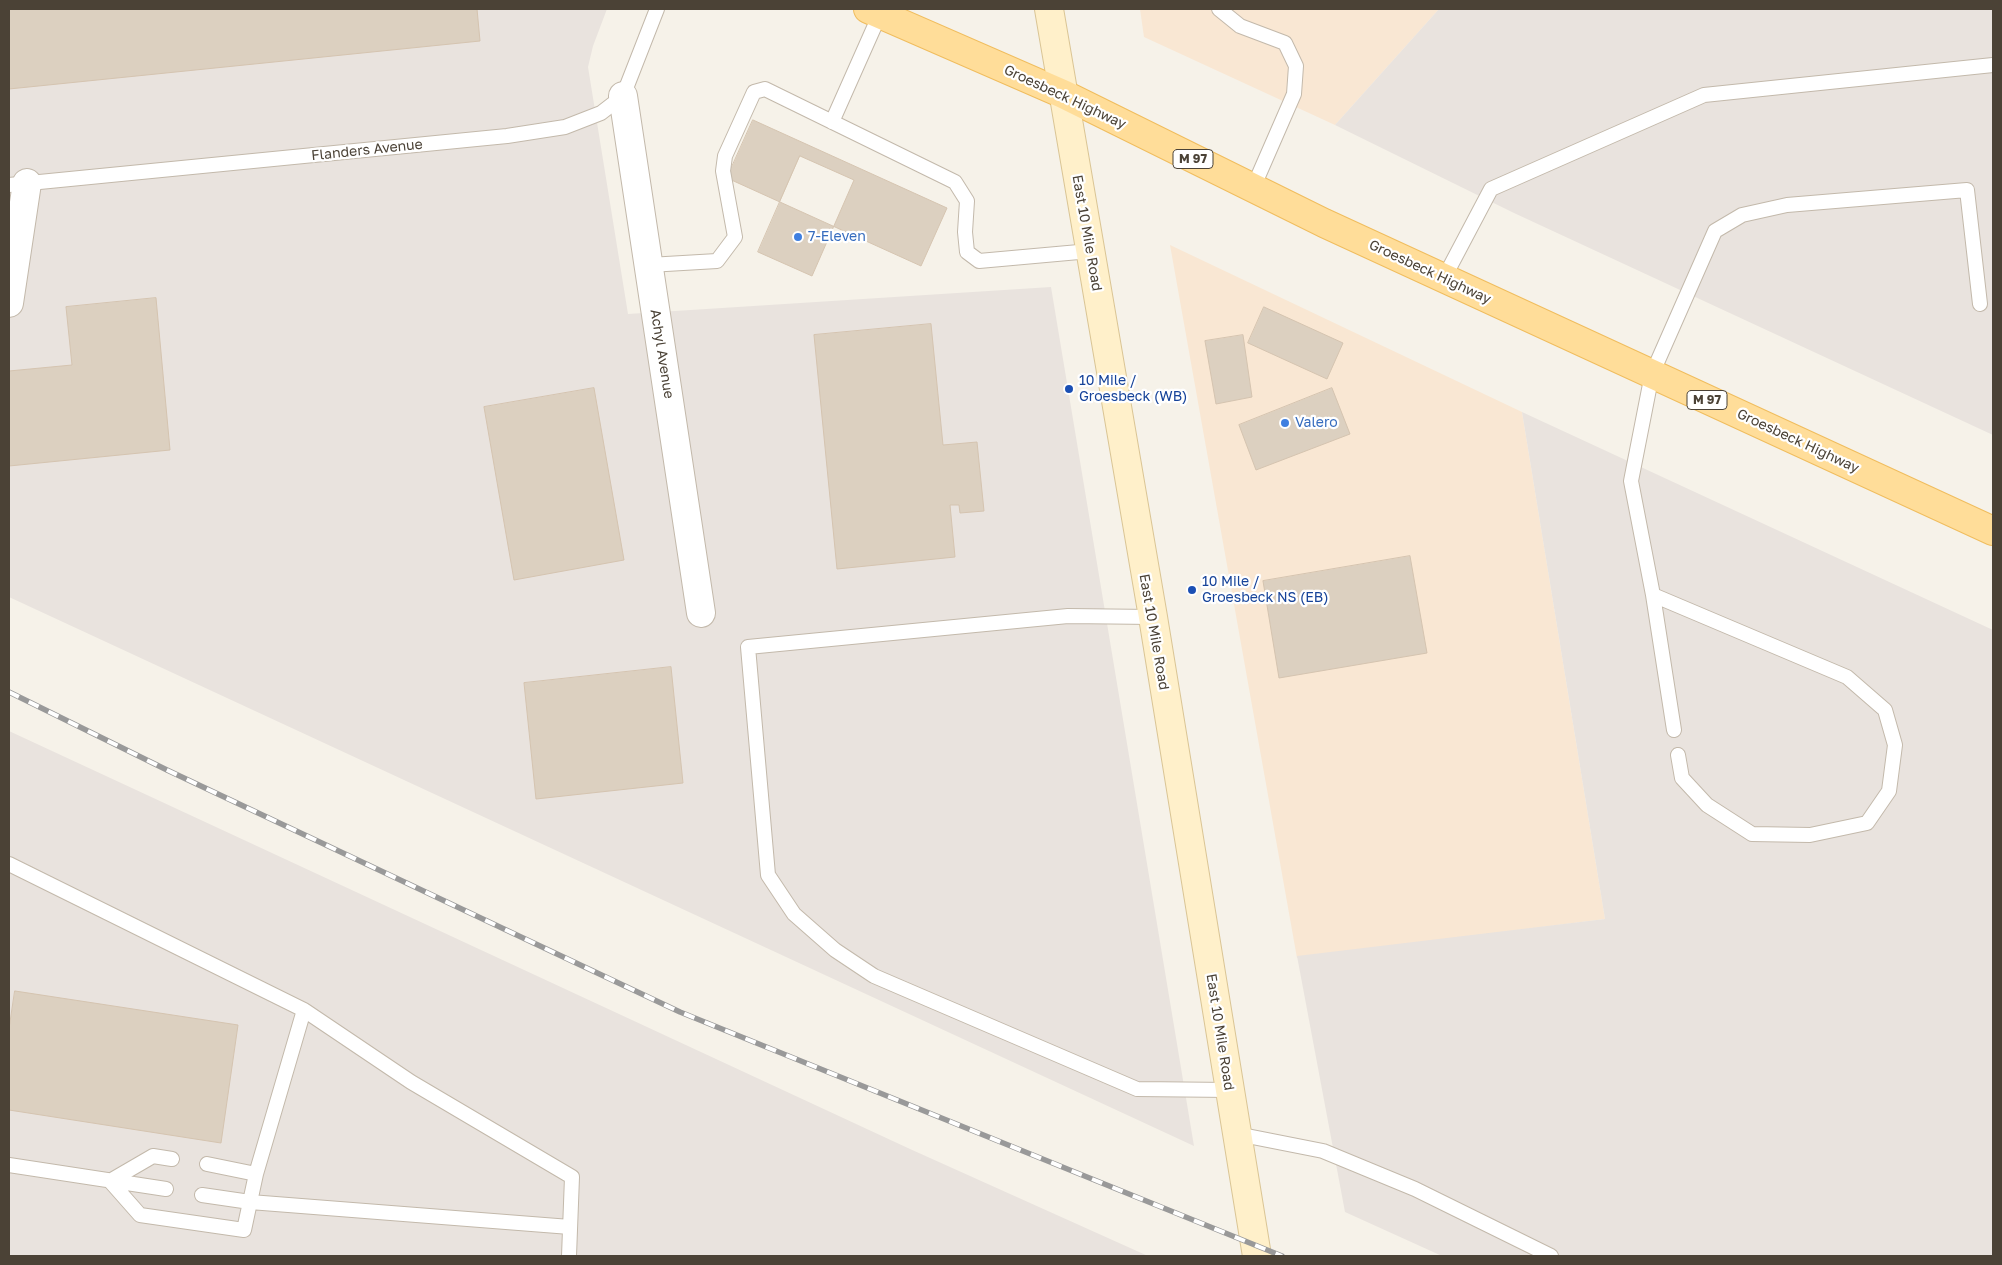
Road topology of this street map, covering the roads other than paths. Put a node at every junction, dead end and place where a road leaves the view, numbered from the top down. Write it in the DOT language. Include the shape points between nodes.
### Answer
graph roads {
  1 [pos="657,9"];
  2 [pos="1049,9"];
  3 [pos="1220,9"];
  4 [pos="874,11"];
  5 [pos="1993,65"];
  6 [pos="1063,94"];
  7 [pos="623,96"];
  8 [pos="832,122"];
  9 [pos="18,184"];
  10 [pos="1253,188"];
  11 [pos="1090,251"];
  12 [pos="649,265"];
  13 [pos="1444,278"];
  14 [pos="9,303"];
  15 [pos="1980,304"];
  16 [pos="1652,374"];
  17 [pos="1993,531"];
  18 [pos="1653,595"];
  19 [pos="701,613"];
  20 [pos="1153,617"];
  21 [pos="1674,730"];
  22 [pos="1678,755"];
  23 [pos="9,864"];
  24 [pos="304,1010"];
  25 [pos="1230,1090"];
  26 [pos="1237,1134"];
  27 [pos="172,1159"];
  28 [pos="206,1164"];
  29 [pos="9,1165"];
  30 [pos="256,1174"];
  31 [pos="110,1181"];
  32 [pos="166,1189"];
  33 [pos="202,1195"];
  34 [pos="250,1202"];
  35 [pos="570,1227"];
  36 [pos="569,1256"];
  37 [pos="1257,1256"];
  38 [pos="1550,1256"];
  1 -- 7 [label="lane, Flanders Avenue"];
  2 -- 6 [label="main road, East 10 Mile Road"];
  3 -- 10 [label="lane" via="1240,26 1285,43 1296,66 1294,94"];
  4 -- 6 [label="main road, Groesbeck Highway / M 97"];
  4 -- 8 [label="lane"];
  5 -- 13 [label="lane" via="1704,95 1491,189"];
  6 -- 10 [label="main road, Groesbeck Highway / M 97"];
  6 -- 11 [label="main road, East 10 Mile Road"];
  7 -- 9 [label="lane, Flanders Avenue" via="601,114 565,127 507,136"];
  7 -- 12 [label="street, Achyl Avenue"];
  8 -- 11 [label="lane" via="955,182 967,201 967,252 979,261"];
  8 -- 12 [label="lane" via="765,89 754,92 725,156 723,171 735,237 717,261"];
  9 -- 14 [label="street"];
  10 -- 13 [label="main road, Groesbeck Highway / M 97"];
  11 -- 20 [label="main road, East 10 Mile Road"];
  12 -- 19 [label="street, Achyl Avenue"];
  13 -- 16 [label="main road, Groesbeck Highway / M 97"];
  15 -- 16 [label="lane" via="1967,190 1787,206 1742,215 1715,231"];
  16 -- 17 [label="main road, Groesbeck Highway / M 97"];
  16 -- 18 [label="lane" via="1631,481"];
  18 -- 21 [label="lane"];
  18 -- 22 [label="lane" via="1847,677 1884,710 1894,745 1889,791 1867,822 1810,835 1752,834 1701,799 1682,778"];
  20 -- 25 [label="main road, East 10 Mile Road"];
  20 -- 25 [label="lane" via="1068,616 748,647 768,875 794,914 835,950 874,976 1137,1089"];
  23 -- 24 [label="lane"];
  24 -- 30 [label="lane"];
  24 -- 35 [label="lane" via="411,1082 572,1177"];
  25 -- 26 [label="main road, East 10 Mile Road"];
  26 -- 37 [label="main road, East 10 Mile Road"];
  26 -- 38 [label="lane" via="1323,1151 1415,1189"];
  27 -- 31 [label="lane" via="153,1156"];
  28 -- 30 [label="lane"];
  29 -- 31 [label="lane"];
  30 -- 34 [label="lane"];
  31 -- 32 [label="lane"];
  31 -- 34 [label="lane" via="140,1215 244,1230"];
  33 -- 34 [label="lane"];
  34 -- 35 [label="lane"];
  35 -- 36 [label="lane"];
}
